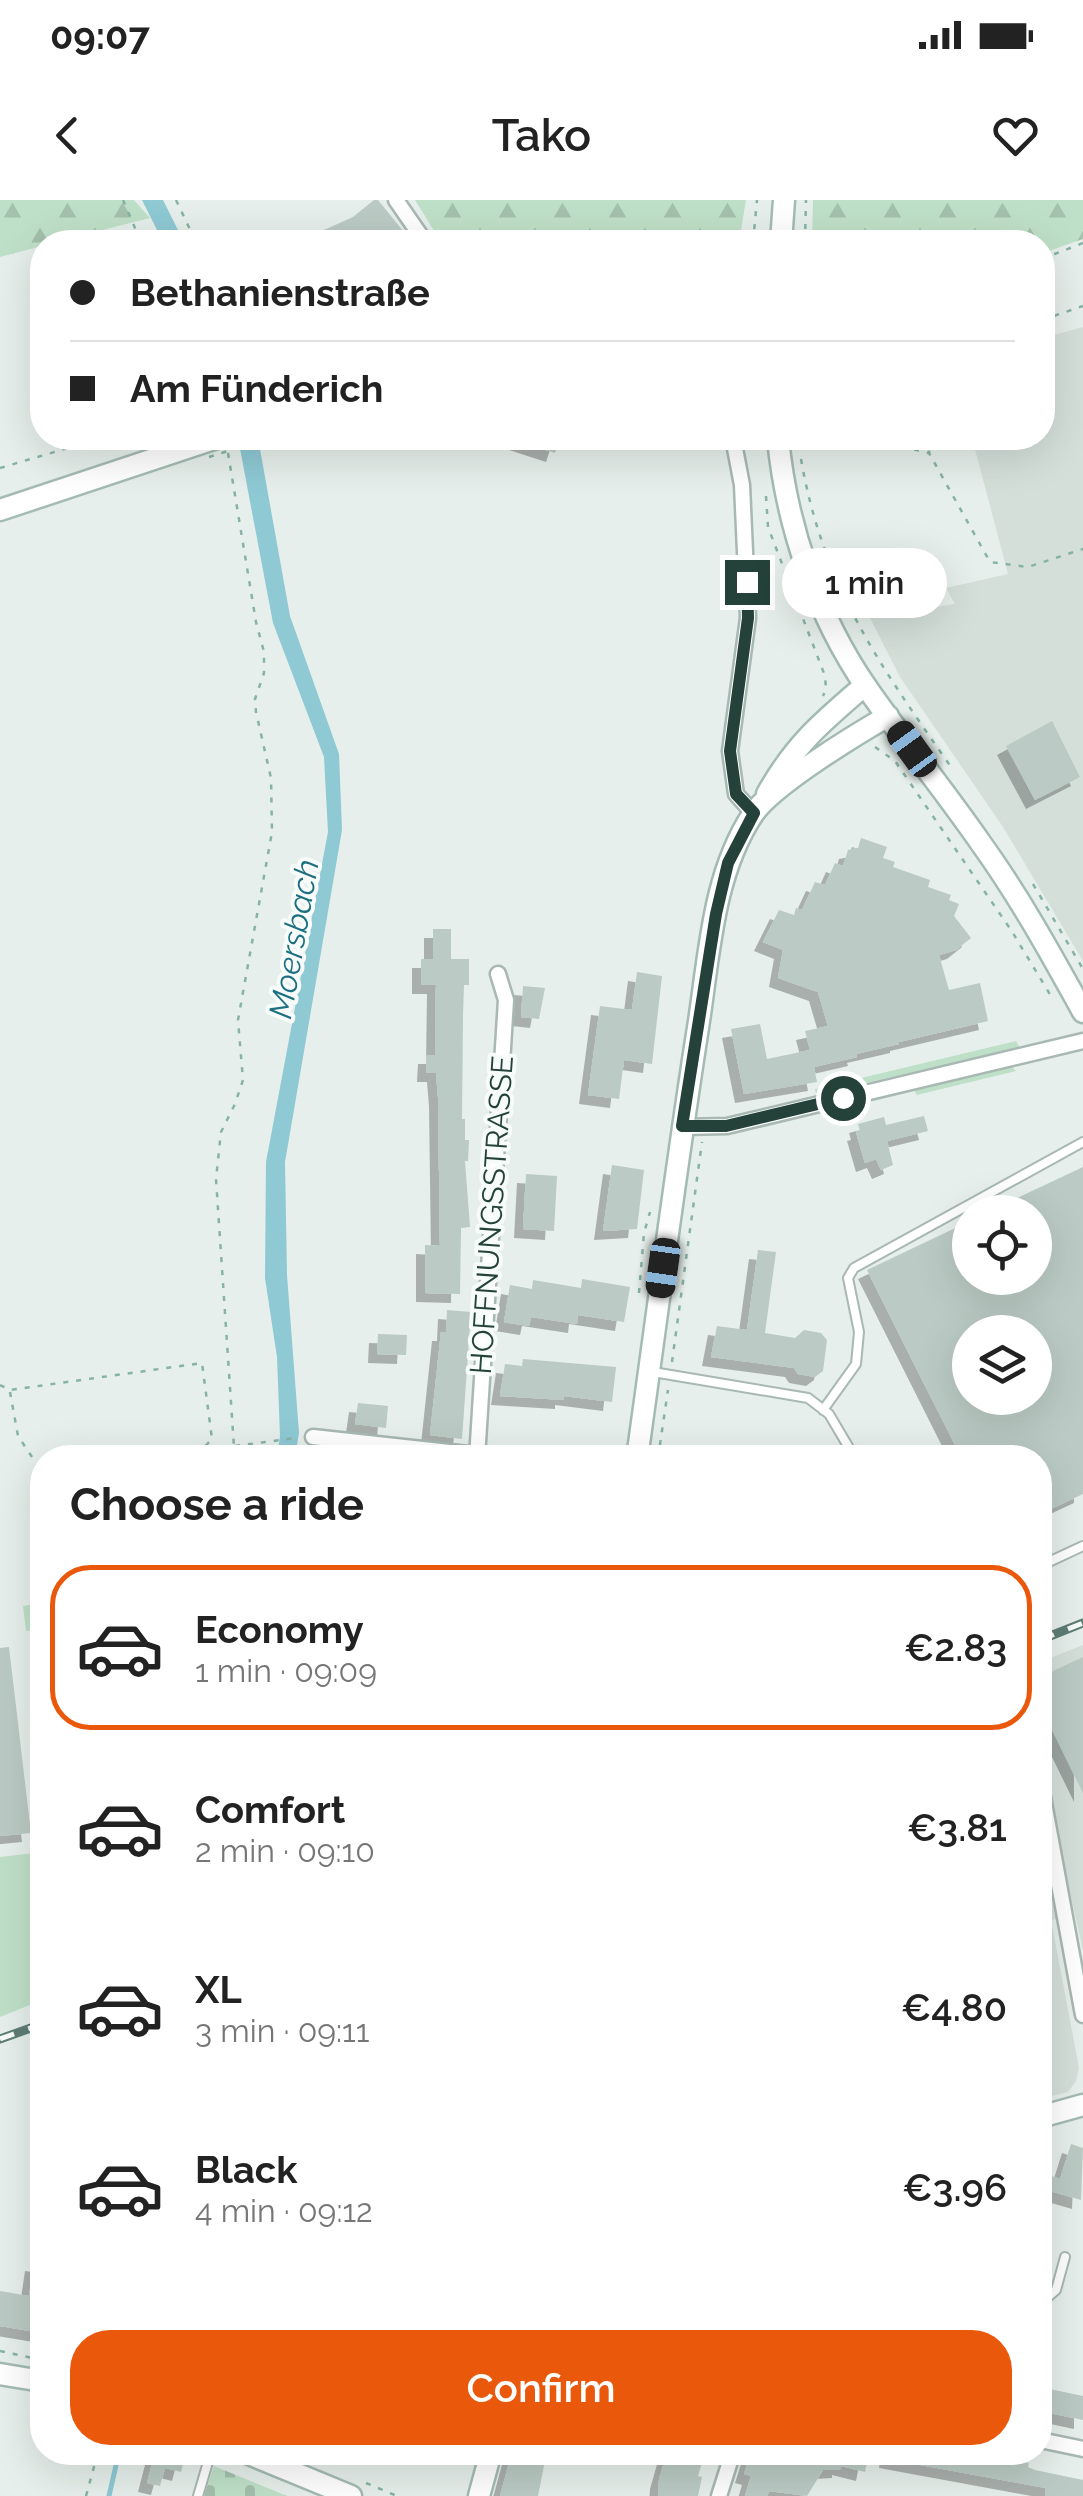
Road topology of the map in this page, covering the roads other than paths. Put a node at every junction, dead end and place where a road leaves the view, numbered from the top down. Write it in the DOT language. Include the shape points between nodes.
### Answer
graph roads {
  1 [pos="396,200"];
  2 [pos="784,200"];
  3 [pos="417,230"];
  4 [pos="783,230"];
  5 [pos="199,450"];
  6 [pos="735,450"];
  7 [pos="780,450"];
  8 [pos="0,510"];
  9 [pos="865,685"];
  10 [pos="888,716"];
  11 [pos="758,808"];
  12 [pos="498,974"];
  13 [pos="1083,1012"];
  14 [pos="1083,1041"];
  15 [pos="682,1126"];
  16 [pos="1083,1142"];
  17 [pos="648,1371"];
  18 [pos="823,1410"];
  19 [pos="313,1437"];
  20 [pos="382,1445"];
  21 [pos="478,1445"];
  22 [pos="638,1445"];
  23 [pos="848,1445"];
  24 [pos="1083,1546"];
  25 [pos="1052,1560"];
  26 [pos="1052,1847"];
  27 [pos="1083,2016"];
  28 [pos="1083,2105"];
  29 [pos="1052,2114"];
  30 [pos="1065,2256"];
  31 [pos="1052,2294"];
  32 [pos="0,2374"];
  33 [pos="30,2379"];
  34 [pos="1052,2443"];
  35 [pos="1083,2449"];
  36 [pos="207,2465"];
  37 [pos="276,2465"];
  38 [pos="487,2465"];
  39 [pos="729,2465"];
  40 [pos="198,2496"];
  41 [pos="351,2496"];
  42 [pos="478,2496"];
  43 [pos="718,2496"];
  1 -- 3 [label="street"];
  2 -- 4 [label="main road"];
  5 -- 8 [label="main road"];
  6 -- 11 [label="street" via="748,618 730,751 736,794"];
  7 -- 9 [label="main road" via="804,561"];
  9 -- 10 [label="main road"];
  9 -- 11 [label="main road" via="787,759"];
  10 -- 11 [label="main road"];
  10 -- 13 [label="main road" via="982,844"];
  11 -- 15 [label="main road" via="728,863"];
  12 -- 21 [label="street, HOFFNUNGSSTRASSE" via="506,1000"];
  14 -- 15 [label="street" via="726,1126"];
  15 -- 17 [label="main road"];
  16 -- 18 [label="lane" via="854,1268 848,1278 856,1364"];
  17 -- 18 [label="lane" via="808,1398"];
  17 -- 22 [label="main road"];
  18 -- 23 [label="lane"];
  19 -- 20 [label="street"];
  24 -- 25 [label="lane"];
  26 -- 27 [label="street"];
  28 -- 29 [label="main road"];
  30 -- 31 [label="lane"];
  32 -- 33 [label="main road"];
  34 -- 35 [label="street"];
  36 -- 40 [label="lane"];
  37 -- 41 [label="main road"];
  38 -- 42 [label="main road"];
  39 -- 43 [label="street"];
}
